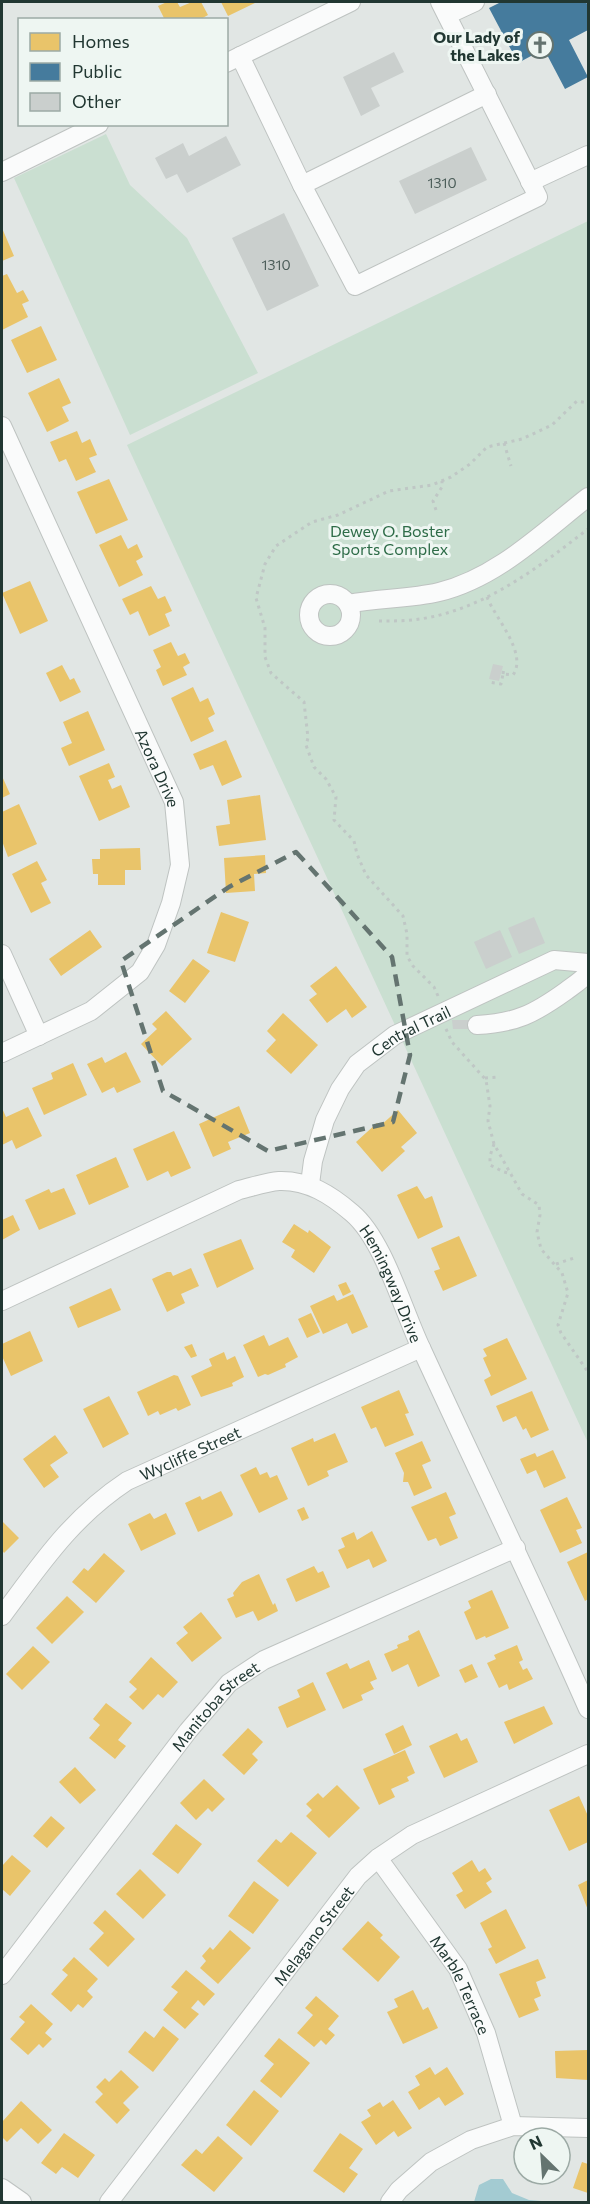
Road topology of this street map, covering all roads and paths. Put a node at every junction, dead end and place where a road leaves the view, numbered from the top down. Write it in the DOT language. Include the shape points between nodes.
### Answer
graph roads {
  1 [pos="351,2"];
  2 [pos="475,2"];
  3 [pos="444,8"];
  4 [pos="233,59"];
  5 [pos="487,94"];
  6 [pos="95,126"];
  7 [pos="588,155"];
  8 [pos="2,172"];
  9 [pos="530,182"];
  10 [pos="302,185"];
  11 [pos="588,403"];
  12 [pos="2,426"];
  13 [pos="504,443"];
  14 [pos="511,466"];
  15 [pos="442,481"];
  16 [pos="588,497"];
  17 [pos="436,510"];
  18 [pos="487,597"];
  19 [pos="348,604"];
  20 [pos="504,668"];
  21 [pos="503,674"];
  22 [pos="488,682"];
  23 [pos="2,954"];
  24 [pos="588,963"];
  25 [pos="588,974"];
  26 [pos="441,1002"];
  27 [pos="442,1022"];
  28 [pos="477,1025"];
  29 [pos="39,1036"];
  30 [pos="2,1053"];
  31 [pos="500,1077"];
  32 [pos="485,1078"];
  33 [pos="494,1144"];
  34 [pos="512,1174"];
  35 [pos="310,1184"];
  36 [pos="577,1257"];
  37 [pos="556,1264"];
  38 [pos="2,1301"];
  39 [pos="421,1348"];
  40 [pos="588,1372"];
  41 [pos="516,1548"];
  42 [pos="3,1611"];
  43 [pos="588,1709"];
  44 [pos="588,1754"];
  45 [pos="378,1858"];
  46 [pos="2,1975"];
  47 [pos="512,2126"];
  48 [pos="513,2126"];
  49 [pos="572,2128"];
  50 [pos="588,2128"];
  51 [pos="2,2188"];
  52 [pos="22,2202"];
  53 [pos="109,2202"];
  54 [pos="390,2202"];
  1 -- 4 [label="street"];
  2 -- 3 [label="street"];
  3 -- 5 [label="street"];
  4 -- 10 [label="street"];
  5 -- 9 [label="street"];
  5 -- 10 [label="street"];
  6 -- 8 [label="street"];
  7 -- 9 [label="street"];
  9 -- 10 [label="street" via="538,197 355,286"];
  11 -- 13 [label="path" via="577,401 552,425"];
  12 -- 29 [label="street, Azora Drive" via="174,802 180,865 156,945 140,972 91,1011"];
  13 -- 14 [label="path"];
  13 -- 15 [label="path" via="487,447 470,464"];
  15 -- 17 [label="path" via="433,501"];
  15 -- 26 [label="path" via="388,491 348,511 312,522 276,546 256,598 265,628 265,657 271,673 304,702 306,745 314,767 326,778 336,797 334,820 354,841 366,875 403,916 407,956 435,987"];
  16 -- 19 [label="street" via="496,567 470,581 440,592"];
  18 -- 21 [label="path" via="511,639 517,661 513,675"];
  20 -- 21 [label="path"];
  21 -- 22 [label="path" via="501,684"];
  23 -- 29 [label="street"];
  24 -- 35 [label="street, Central Trail" via="554,960 395,1035 357,1064 325,1120"];
  25 -- 28 [label="street, Central Trail" via="527,1016"];
  27 -- 32 [label="path" via="452,1042"];
  29 -- 30 [label="street, Azora Drive"];
  31 -- 32 [label="path"];
  32 -- 33 [label="path"];
  33 -- 34 [label="path"];
  33 -- 34 [label="path" via="490,1165"];
  34 -- 37 [label="path" via="522,1194 539,1205 537,1232 541,1249"];
  35 -- 38 [label="street, Hemingway Drive" via="280,1181 239,1190"];
  35 -- 39 [label="street, Hemingway Drive" via="354,1215 376,1242"];
  36 -- 37 [label="path"];
  37 -- 40 [label="path" via="568,1293 558,1326"];
  39 -- 41 [label="street, Hemingway Drive"];
  39 -- 42 [label="street, Wycliffe Street" via="127,1481 100,1498 54,1545"];
  41 -- 43 [label="street, Hemingway Drive"];
  41 -- 46 [label="street, Manitoba Street" via="264,1660 229,1683"];
  44 -- 45 [label="street, Melagano Street" via="411,1835"];
  45 -- 48 [label="street, Marble Terrace" via="458,1969 486,2032"];
  45 -- 53 [label="street, Melagano Street" via="358,1876"];
  47 -- 54 [label="street" via="471,2140 431,2162"];
  49 -- 50 [label="street"];
  51 -- 52 [label="street"];
}
